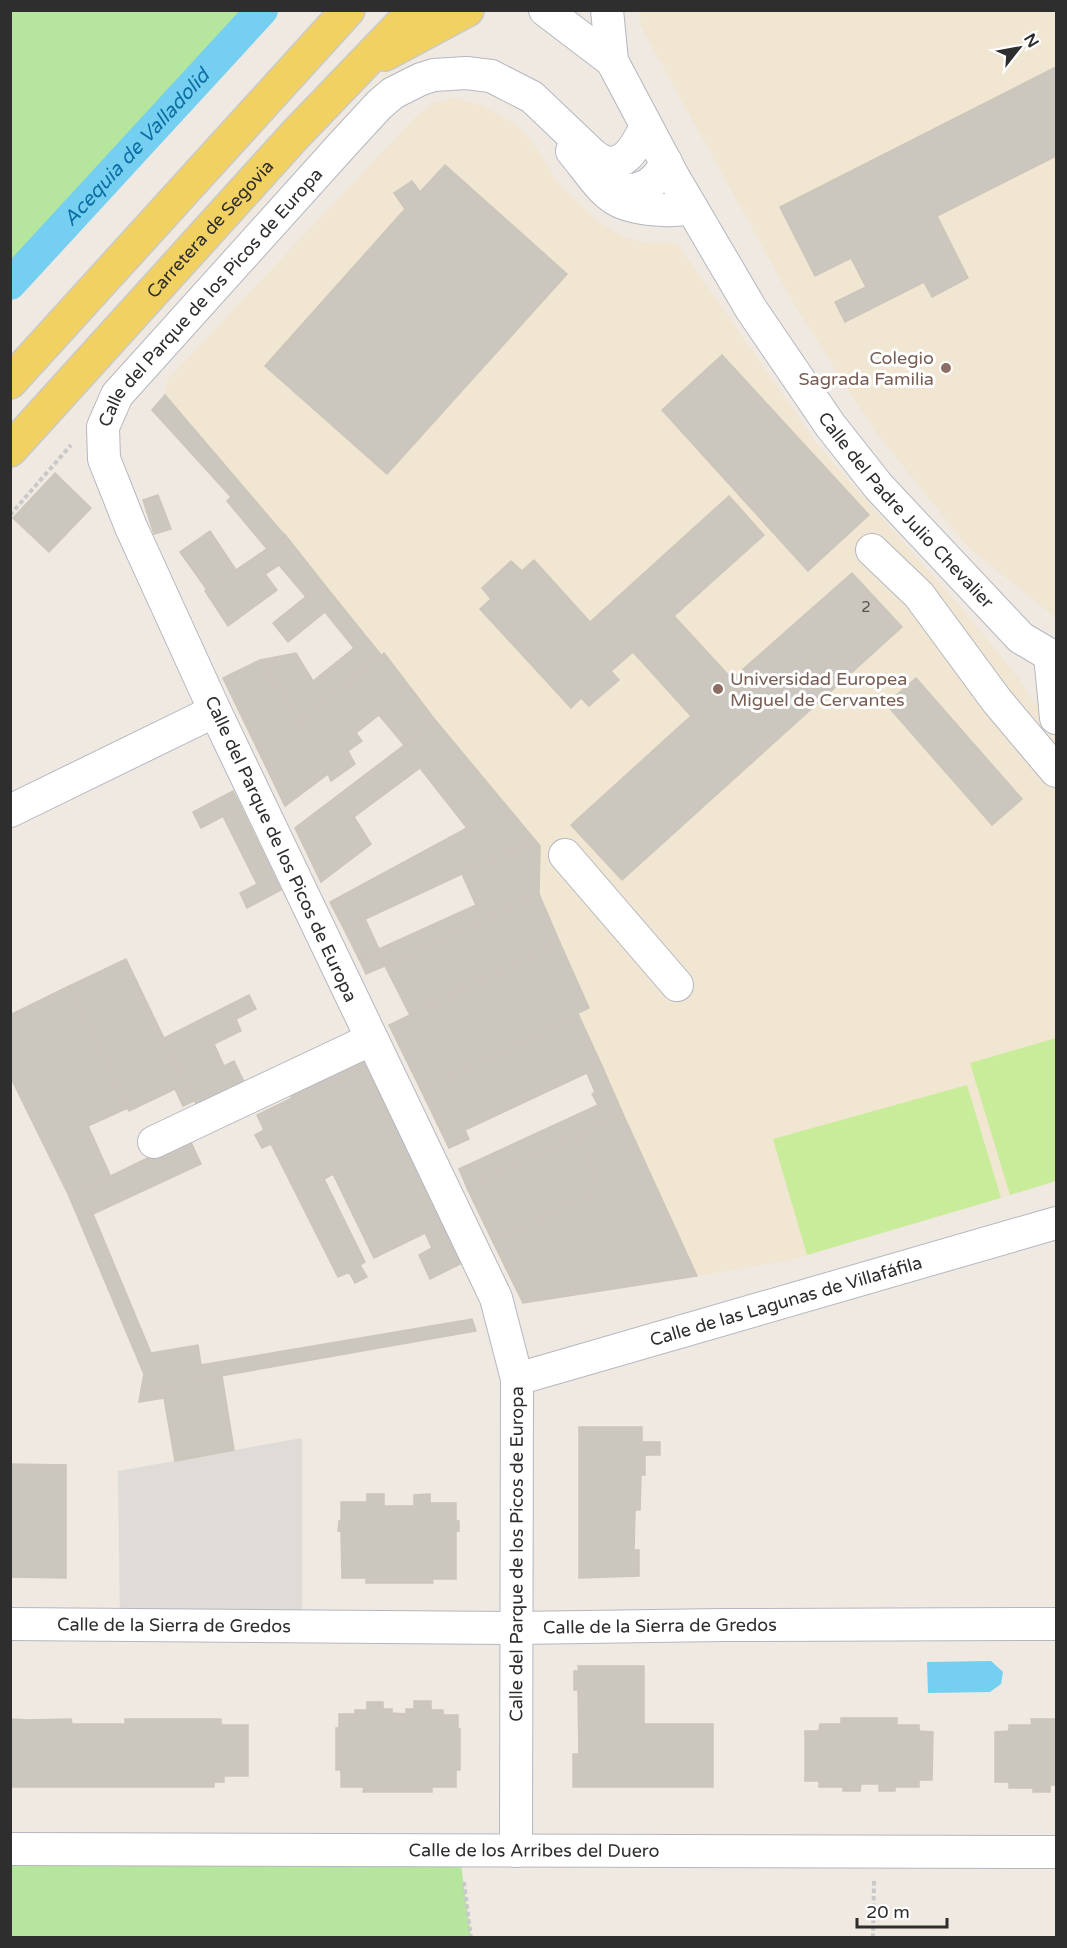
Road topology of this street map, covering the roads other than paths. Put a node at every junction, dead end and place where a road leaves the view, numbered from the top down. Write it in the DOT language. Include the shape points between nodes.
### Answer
graph roads {
  1 [pos="328,10"];
  2 [pos="348,10"];
  3 [pos="415,10"];
  4 [pos="467,10"];
  5 [pos="545,10"];
  6 [pos="608,10"];
  7 [pos="612,61"];
  8 [pos="296,66"];
  9 [pos="357,69"];
  10 [pos="532,97"];
  11 [pos="646,126"];
  12 [pos="666,162"];
  13 [pos="591,174"];
  14 [pos="692,209"];
  15 [pos="10,382"];
  16 [pos="10,450"];
  17 [pos="872,550"];
  18 [pos="1053,656"];
  19 [pos="215,711"];
  20 [pos="1056,718"];
  21 [pos="1056,771"];
  22 [pos="10,811"];
  23 [pos="565,855"];
  24 [pos="677,985"];
  25 [pos="372,1039"];
  26 [pos="154,1142"];
  27 [pos="1056,1223"];
  28 [pos="516,1379"];
  29 [pos="10,1624"];
  30 [pos="1056,1624"];
  31 [pos="516,1628"];
  32 [pos="10,1849"];
  33 [pos="516,1851"];
  34 [pos="1056,1852"];
  1 -- 8 [label="main road"];
  2 -- 8 [label="main road"];
  3 -- 9 [label="main road, Carretera de Segovia"];
  4 -- 9 [label="main road"];
  5 -- 7 [label="street, Calle del Padre Julio Chevalier"];
  6 -- 7 [label="street, Calle del Padre Julio Chevalier"];
  7 -- 11 [label="street, Calle del Padre Julio Chevalier"];
  8 -- 15 [label="main road"];
  9 -- 16 [label="main road, Carretera de Segovia"];
  10 -- 11 [label="street, Calle del Parque de los Picos de Europa" via="600,161 619,161 631,153"];
  10 -- 13 [label="street, Calle del Parque de los Picos de Europa"];
  10 -- 19 [label="street, Calle del Parque de los Picos de Europa" via="491,76 466,73 434,75 393,93 117,394 104,428 104,459"];
  11 -- 12 [label="street, Calle del Padre Julio Chevalier"];
  12 -- 13 [label="street, Calle del Parque de los Picos de Europa" via="653,183 640,188 620,189"];
  12 -- 14 [label="street, Calle del Padre Julio Chevalier"];
  13 -- 14 [label="street, Calle del Parque de los Picos de Europa" via="612,198 624,205 667,211"];
  14 -- 18 [label="street, Calle del Padre Julio Chevalier" via="757,318 830,425 879,487 1021,638"];
  17 -- 21 [label="street" via="919,595 997,701"];
  18 -- 20 [label="street"];
  19 -- 22 [label="street"];
  19 -- 25 [label="street, Calle del Parque de los Picos de Europa"];
  23 -- 24 [label="street"];
  25 -- 26 [label="street"];
  25 -- 28 [label="street, Calle del Parque de los Picos de Europa" via="496,1298"];
  27 -- 28 [label="street, Calle de las Lagunas de Villafáfila"];
  28 -- 31 [label="street, Calle del Parque de los Picos de Europa"];
  29 -- 31 [label="street, Calle de la Sierra de Gredos"];
  30 -- 31 [label="street, Calle de la Sierra de Gredos"];
  31 -- 33 [label="street, Calle del Parque de los Picos de Europa"];
  32 -- 33 [label="street, Calle de los Arribes del Duero"];
  33 -- 34 [label="street, Calle de los Arribes del Duero"];
}
